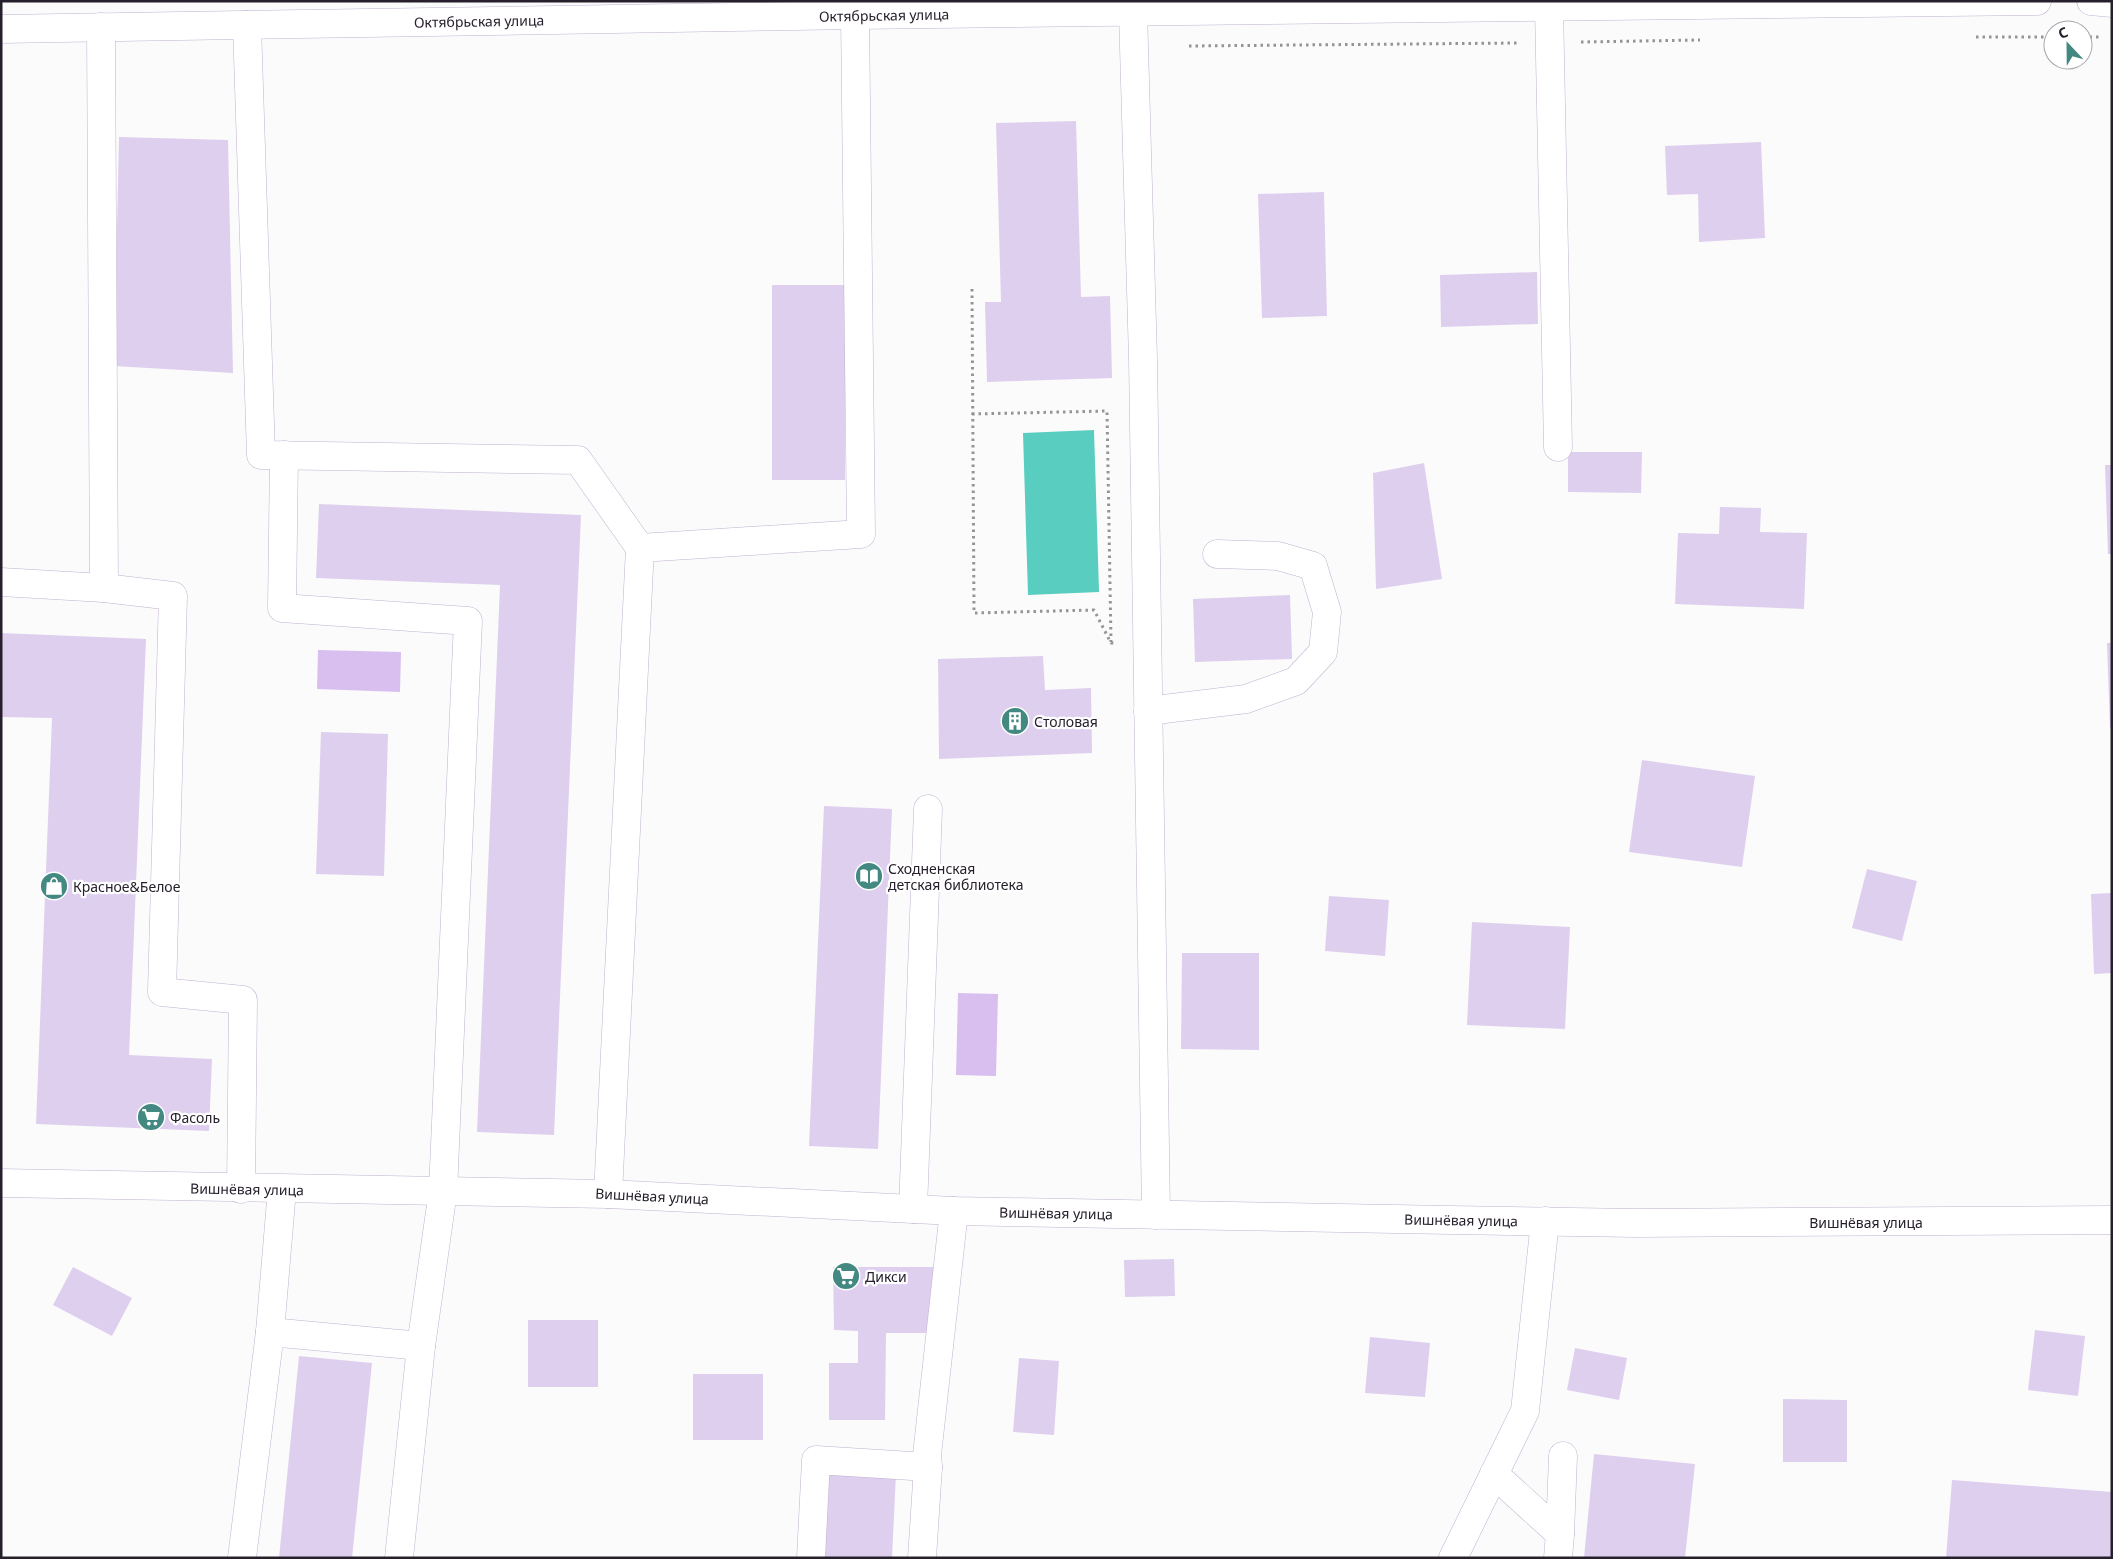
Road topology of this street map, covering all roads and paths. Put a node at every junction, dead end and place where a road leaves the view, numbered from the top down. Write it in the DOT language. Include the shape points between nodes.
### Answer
graph roads {
  1 [pos="2037,1"];
  2 [pos="2091,1"];
  3 [pos="2112,3"];
  4 [pos="1549,7"];
  5 [pos="1133,12"];
  6 [pos="855,15"];
  7 [pos="247,24"];
  8 [pos="101,28"];
  9 [pos="1,29"];
  10 [pos="972,289"];
  11 [pos="972,414"];
  12 [pos="1558,447"];
  13 [pos="284,455"];
  14 [pos="640,548"];
  15 [pos="1217,554"];
  16 [pos="1,582"];
  17 [pos="104,588"];
  18 [pos="1110,643"];
  19 [pos="1147,644"];
  20 [pos="1148,711"];
  21 [pos="928,809"];
  22 [pos="1,1183"];
  23 [pos="241,1189"];
  24 [pos="282,1190"];
  25 [pos="443,1191"];
  26 [pos="608,1194"];
  27 [pos="913,1209"];
  28 [pos="954,1211"];
  29 [pos="1156,1215"];
  30 [pos="2112,1220"];
  31 [pos="1545,1221"];
  32 [pos="270,1332"];
  33 [pos="422,1346"];
  34 [pos="1563,1456"];
  35 [pos="928,1467"];
  36 [pos="1494,1474"];
  37 [pos="1559,1546"];
  38 [pos="242,1558"];
  39 [pos="399,1558"];
  40 [pos="811,1558"];
  41 [pos="922,1558"];
  42 [pos="1453,1558"];
  1 -- 4 [label="street, Октябрьская улица"];
  2 -- 3 [label="street"];
  4 -- 5 [label="street, Октябрьская улица"];
  4 -- 12 [label="street"];
  5 -- 6 [label="street, Октябрьская улица"];
  5 -- 19 [label="street"];
  6 -- 7 [label="street, Октябрьская улица"];
  6 -- 14 [label="street" via="861,534"];
  7 -- 8 [label="street, Октябрьская улица"];
  7 -- 13 [label="street" via="261,455"];
  8 -- 9 [label="street, Октябрьская улица"];
  8 -- 17 [label="street"];
  10 -- 11 [label="path"];
  11 -- 18 [label="path" via="974,613 1094,610"];
  11 -- 18 [label="path" via="1107,411"];
  13 -- 14 [label="street" via="578,460"];
  13 -- 25 [label="street" via="282,608 468,621"];
  14 -- 26 [label="street"];
  15 -- 20 [label="street" via="1278,556 1313,566 1327,612 1323,652 1296,681 1246,699"];
  16 -- 17 [label="street"];
  17 -- 23 [label="street" via="173,596 162,992 243,1000"];
  18 -- 19 [label="path"];
  19 -- 20 [label="street"];
  20 -- 29 [label="street"];
  21 -- 27 [label="street"];
  22 -- 23 [label="street, Вишнёвая улица"];
  23 -- 24 [label="street, Вишнёвая улица"];
  24 -- 25 [label="street, Вишнёвая улица"];
  24 -- 32 [label="street"];
  25 -- 26 [label="street, Вишнёвая улица"];
  25 -- 33 [label="street"];
  26 -- 27 [label="street, Вишнёвая улица"];
  27 -- 28 [label="street, Вишнёвая улица"];
  28 -- 29 [label="street, Вишнёвая улица"];
  28 -- 35 [label="street" via="926,1455"];
  29 -- 31 [label="street, Вишнёвая улица"];
  30 -- 31 [label="street, Вишнёвая улица"];
  31 -- 36 [label="street" via="1525,1411"];
  32 -- 33 [label="street"];
  32 -- 38 [label="street"];
  33 -- 39 [label="street"];
  34 -- 37 [label="street"];
  35 -- 40 [label="street" via="816,1460"];
  35 -- 41 [label="street"];
  36 -- 37 [label="street"];
  36 -- 42 [label="street"];
}
